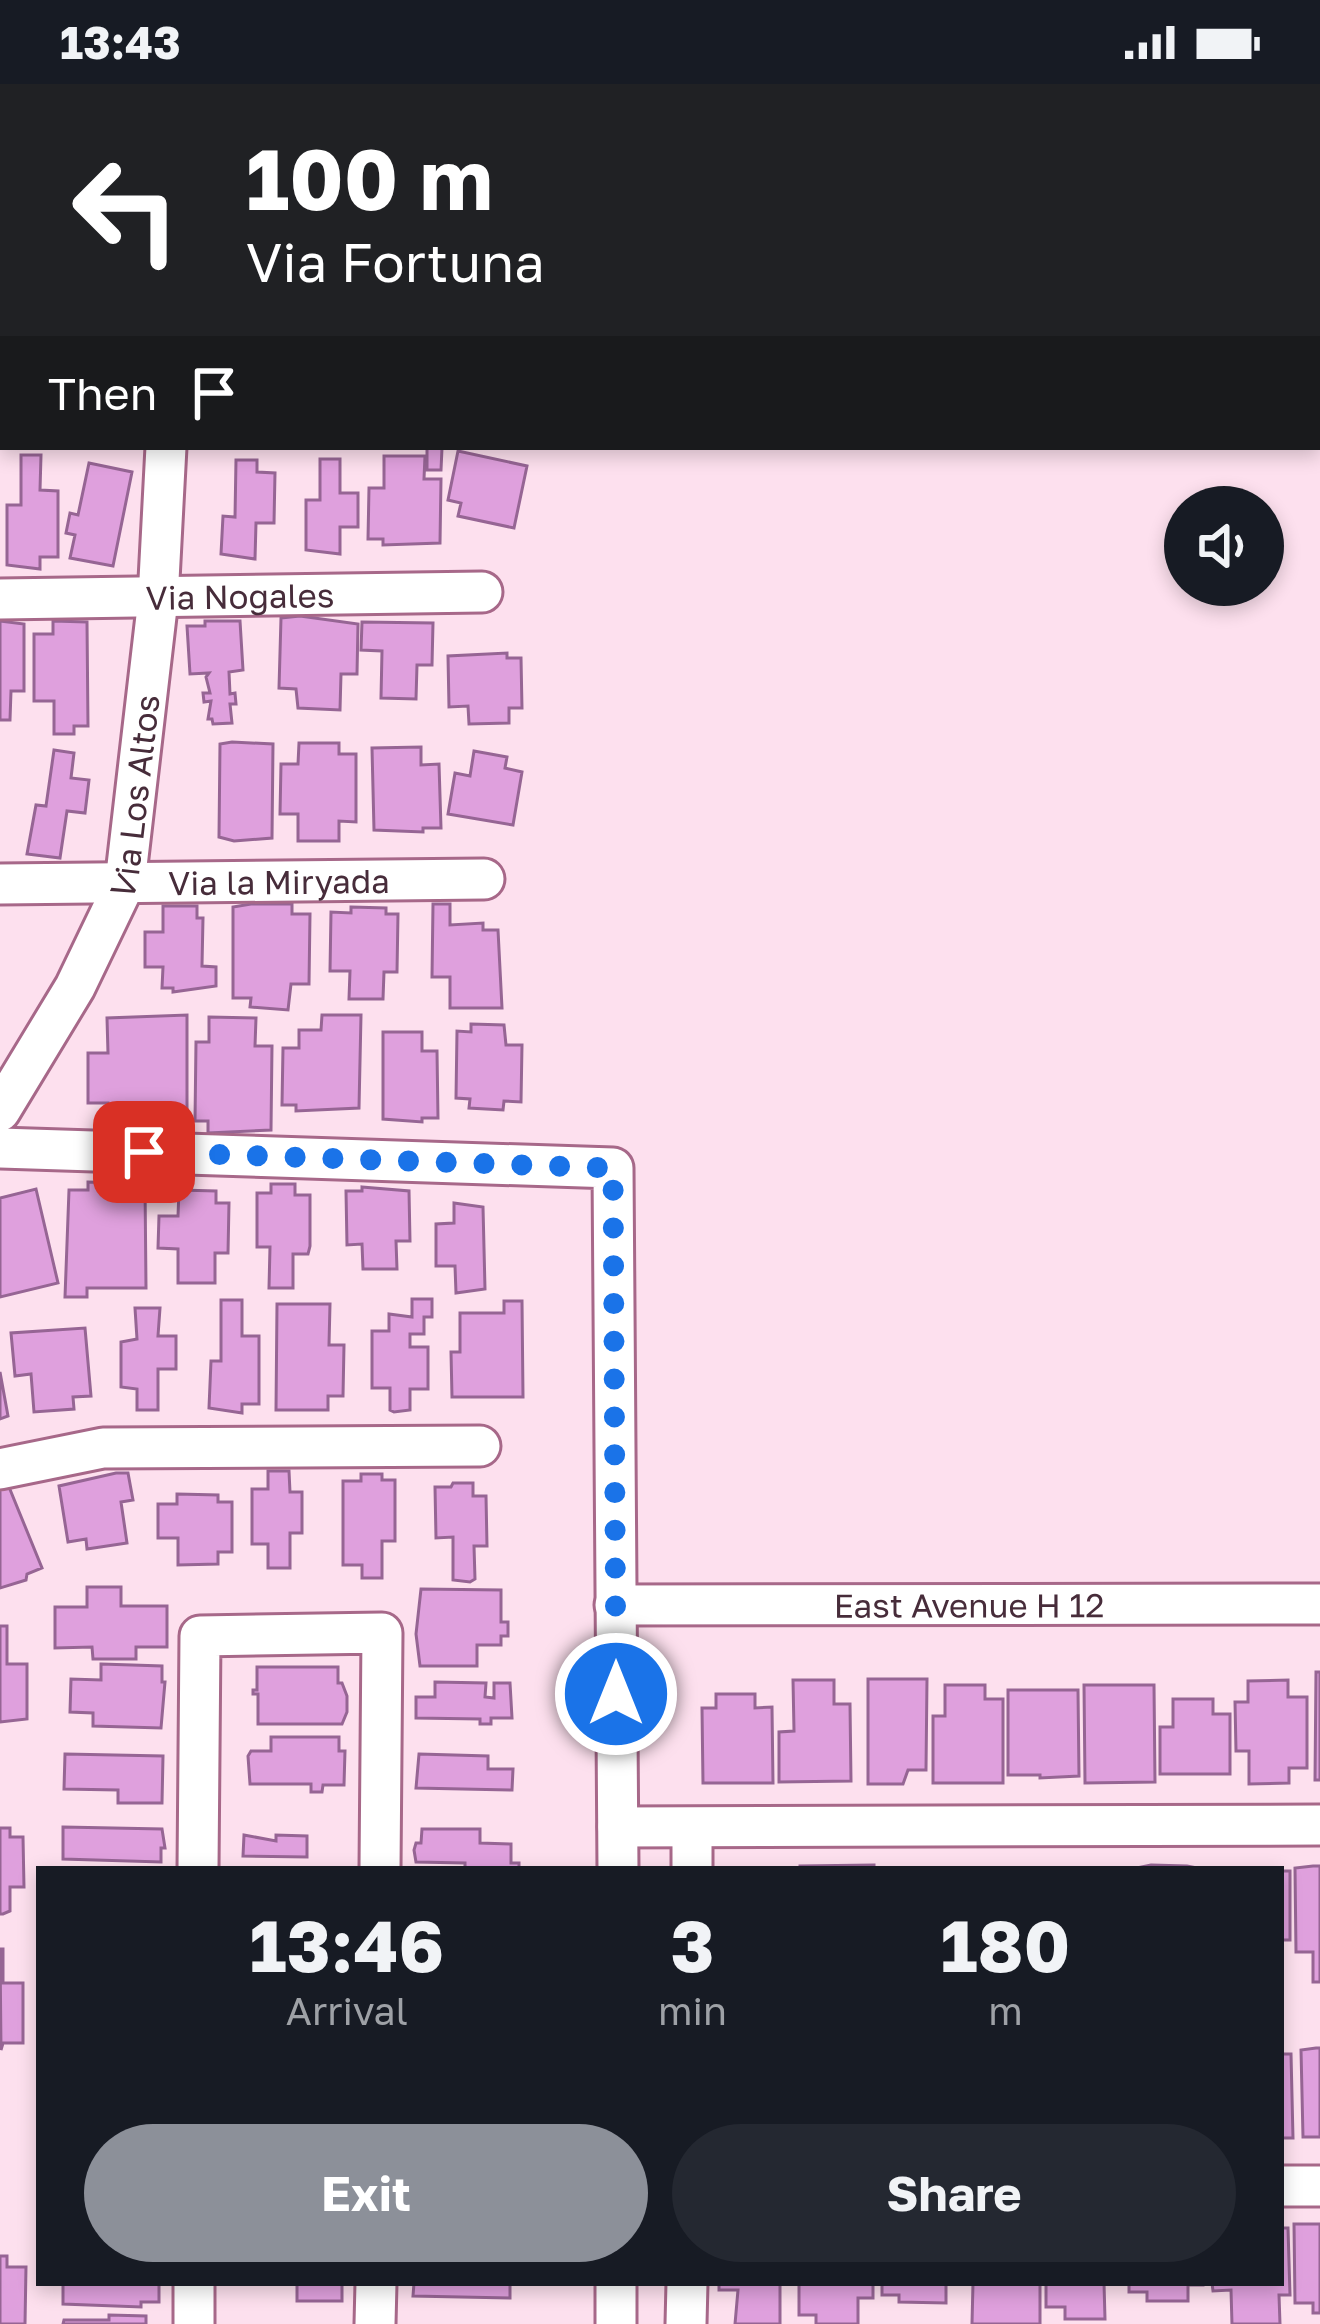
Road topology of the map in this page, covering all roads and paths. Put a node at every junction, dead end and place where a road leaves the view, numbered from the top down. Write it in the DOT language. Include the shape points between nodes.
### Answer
graph roads {
  1 [pos="166,450"];
  2 [pos="482,592"];
  3 [pos="0,599"];
  4 [pos="158,599"];
  5 [pos="484,879"];
  6 [pos="125,883"];
  7 [pos="0,884"];
  8 [pos="0,1111"];
  9 [pos="0,1148"];
  10 [pos="480,1446"];
  11 [pos="0,1469"];
  12 [pos="1320,1604"];
  13 [pos="615,1605"];
  14 [pos="1320,1825"];
  15 [pos="618,1827"];
  16 [pos="692,1828"];
  17 [pos="198,1866"];
  18 [pos="380,1866"];
  19 [pos="618,1866"];
  20 [pos="692,1866"];
  21 [pos="1284,2186"];
  22 [pos="1320,2186"];
  23 [pos="194,2286"];
  24 [pos="376,2286"];
  25 [pos="616,2286"];
  26 [pos="686,2286"];
  27 [pos="194,2324"];
  28 [pos="375,2324"];
  29 [pos="616,2324"];
  30 [pos="686,2324"];
  1 -- 4 [label="street, Via Los Altos"];
  2 -- 4 [label="street, Via Nogales"];
  3 -- 4 [label="street, Via Nogales"];
  4 -- 6 [label="street, Via Los Altos"];
  5 -- 6 [label="street, Via la Miryada"];
  6 -- 7 [label="street, Via la Miryada"];
  6 -- 8 [label="street, Via Los Altos" via="75,987"];
  9 -- 13 [label="street" via="613,1168"];
  10 -- 11 [label="street" via="104,1448"];
  12 -- 13 [label="street, East Avenue H 12"];
  13 -- 15 [label="street"];
  14 -- 16 [label="street"];
  15 -- 16 [label="street"];
  15 -- 19 [label="street"];
  16 -- 20 [label="street"];
  17 -- 18 [label="street" via="200,1636 382,1633"];
  21 -- 22 [label="street"];
  23 -- 27 [label="street"];
  24 -- 28 [label="street"];
  25 -- 29 [label="street"];
  26 -- 30 [label="street"];
}
